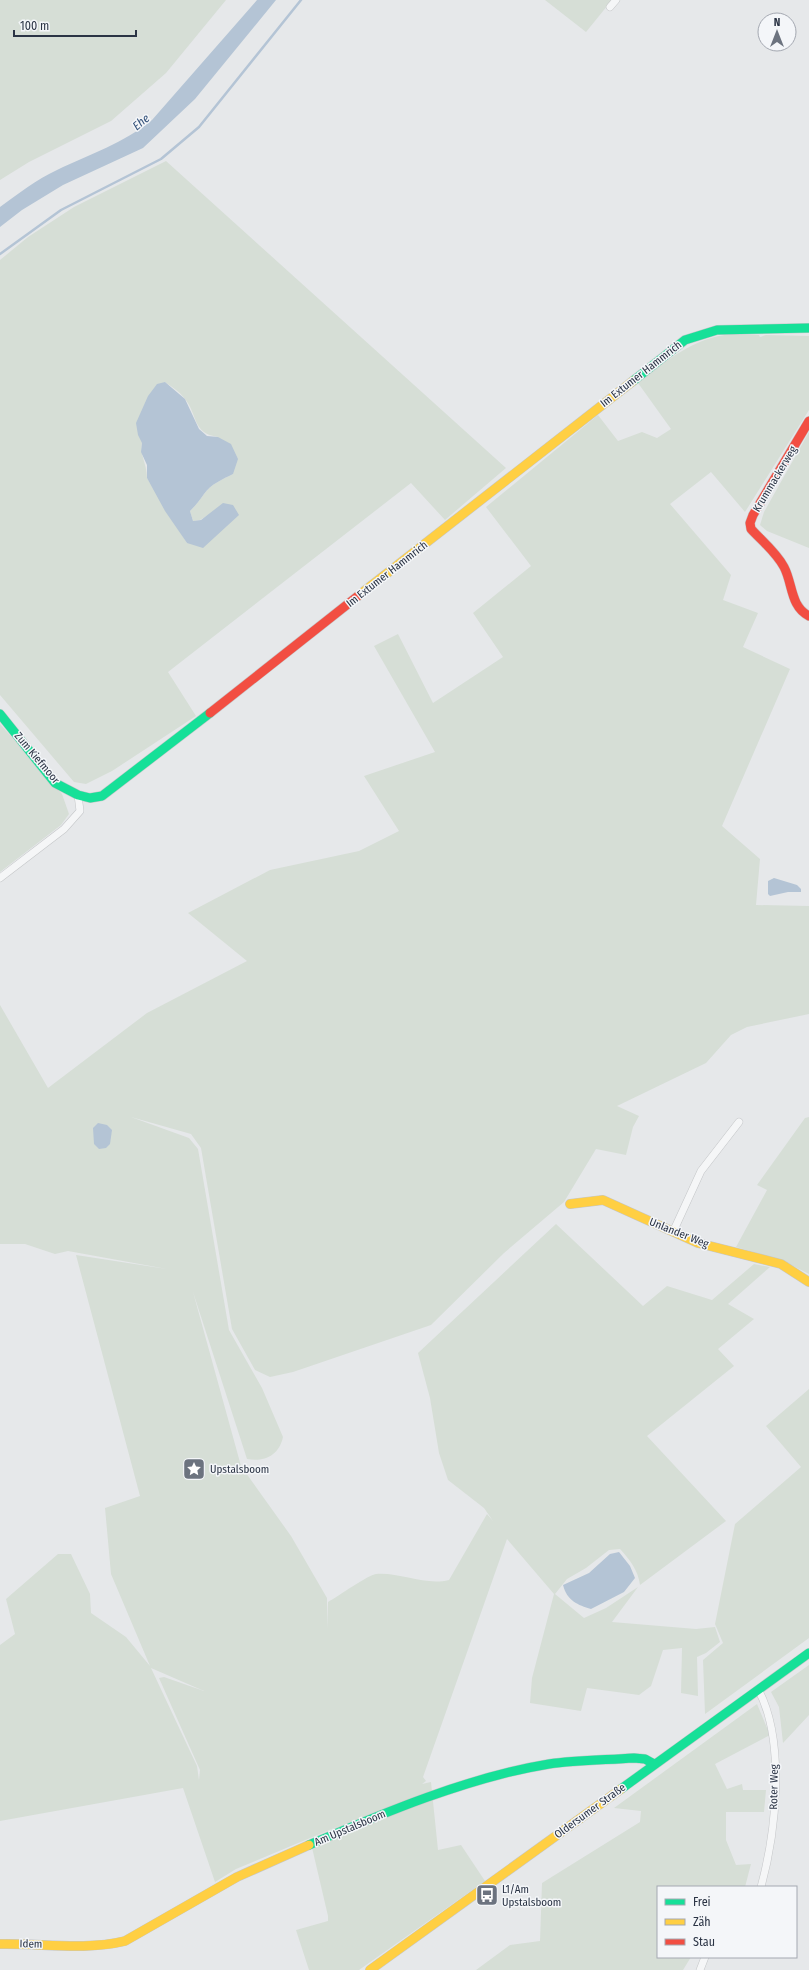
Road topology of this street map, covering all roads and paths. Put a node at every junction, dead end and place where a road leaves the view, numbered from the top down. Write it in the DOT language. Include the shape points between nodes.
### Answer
graph roads {
  1 [pos="616,0"];
  2 [pos="610,7"];
  3 [pos="809,328"];
  4 [pos="809,421"];
  5 [pos="809,616"];
  6 [pos="0,714"];
  7 [pos="78,795"];
  8 [pos="0,878"];
  9 [pos="739,1122"];
  10 [pos="570,1204"];
  11 [pos="673,1232"];
  12 [pos="809,1282"];
  13 [pos="809,1653"];
  14 [pos="758,1689"];
  15 [pos="654,1764"];
  16 [pos="761,1886"];
  17 [pos="0,1944"];
  18 [pos="62,1945"];
  19 [pos="704,1958"];
  20 [pos="370,1970"];
  21 [pos="700,1970"];
  1 -- 2 [label="street"];
  3 -- 7 [label="street, Im Extumer Hammrich" via="717,330 685,340 129,776 102,796 90,798"];
  4 -- 5 [label="street, Krummackerweg" via="750,522 751,529 785,568 797,606"];
  6 -- 7 [label="street, Zum Kiefmoor" via="55,783"];
  7 -- 8 [label="street" via="80,811 64,829"];
  9 -- 11 [label="street" via="701,1171"];
  10 -- 11 [label="street, Unlander Weg" via="603,1200"];
  11 -- 12 [label="street, Unlander Weg" via="698,1243 781,1264"];
  13 -- 14 [label="street, Oldersumer Straße"];
  14 -- 15 [label="street, Oldersumer Straße" via="698,1735"];
  14 -- 16 [label="street, Roter Weg" via="774,1744 775,1788 767,1864"];
  15 -- 18 [label="street, Am Upstalsboom" via="645,1759 634,1758 550,1764 486,1779 364,1821 237,1877 125,1941 110,1946"];
  15 -- 20 [label="street, Oldersumer Straße"];
  17 -- 18 [label="street, Idem"];
  19 -- 21 [label="street"];
}
